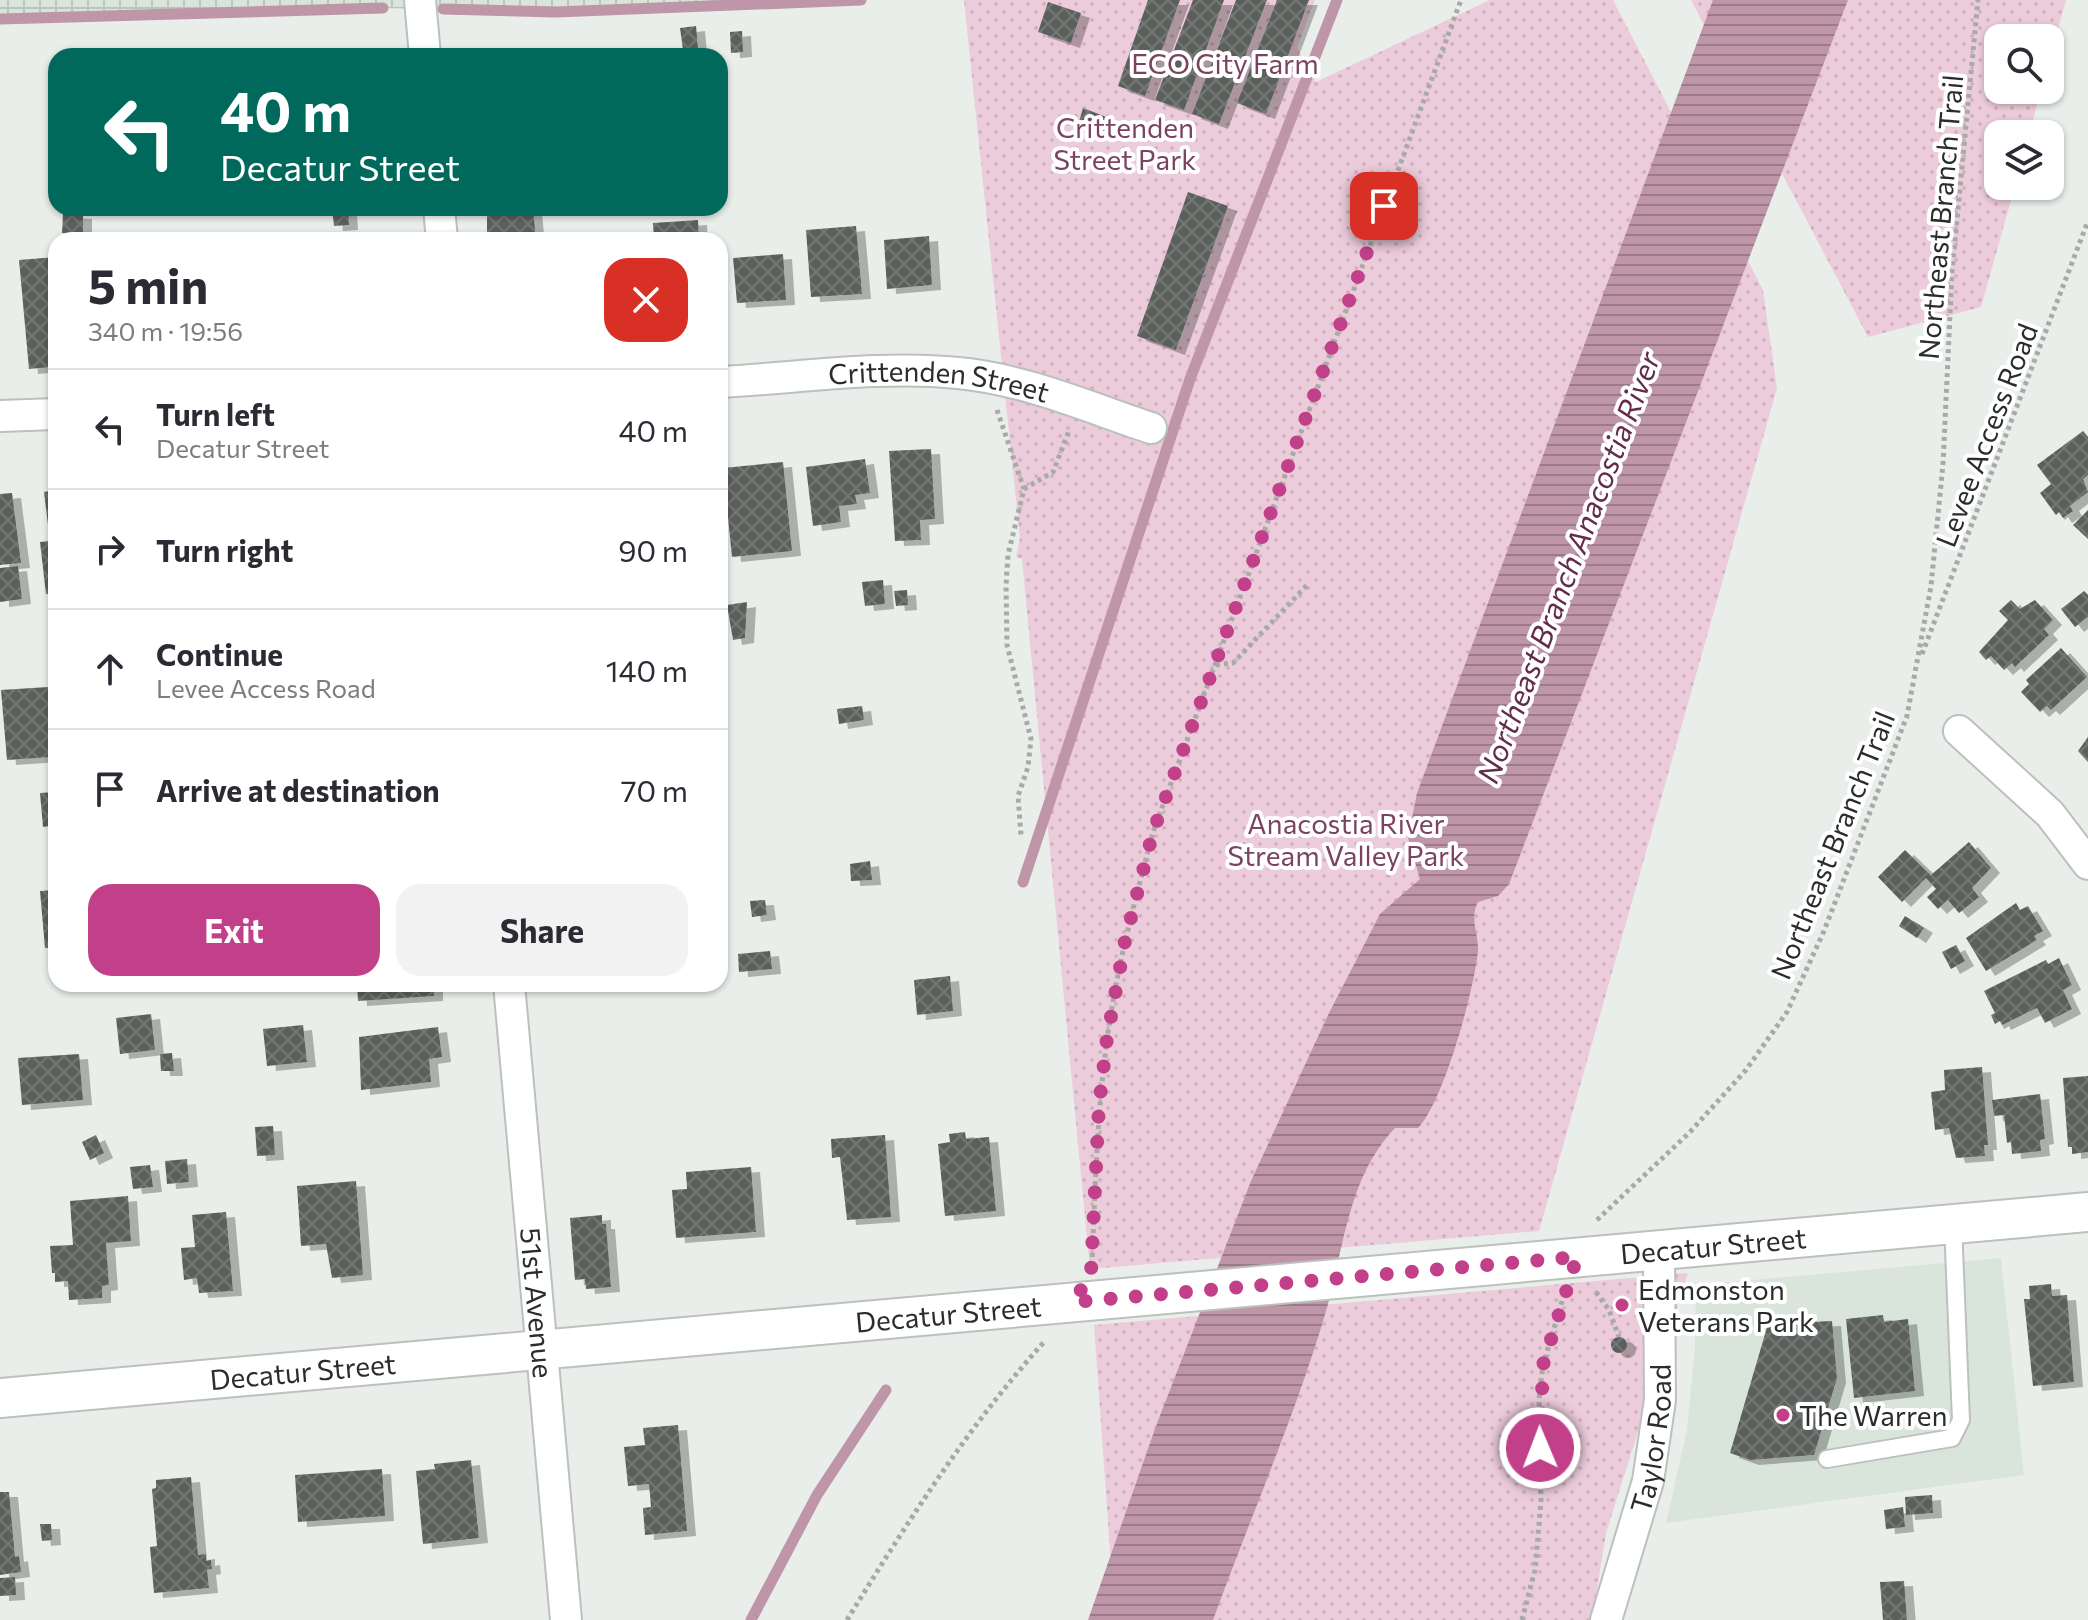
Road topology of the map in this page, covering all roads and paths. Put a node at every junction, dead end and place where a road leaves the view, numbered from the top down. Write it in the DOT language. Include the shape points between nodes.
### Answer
graph roads {
  1 [pos="420,0"];
  2 [pos="1461,0"];
  3 [pos="1978,0"];
  4 [pos="424,48"];
  5 [pos="2088,221"];
  6 [pos="991,378"];
  7 [pos="728,382"];
  8 [pos="1077,403"];
  9 [pos="48,414"];
  10 [pos="0,416"];
  11 [pos="1151,428"];
  12 [pos="1024,489"];
  13 [pos="1309,583"];
  14 [pos="1919,663"];
  15 [pos="1216,665"];
  16 [pos="1959,731"];
  17 [pos="1021,835"];
  18 [pos="2088,864"];
  19 [pos="510,992"];
  20 [pos="2088,1212"];
  21 [pos="1953,1224"];
  22 [pos="1659,1250"];
  23 [pos="1585,1273"];
  24 [pos="1074,1302"];
  25 [pos="1619,1337"];
  26 [pos="542,1350"];
  27 [pos="0,1398"];
  28 [pos="1827,1459"];
  29 [pos="566,1620"];
  30 [pos="847,1620"];
  31 [pos="1522,1620"];
  32 [pos="1606,1620"];
  1 -- 4 [label="street"];
  2 -- 15 [label="path"];
  3 -- 14 [label="path, Northeast Branch Trail" via="1952,272 1943,464"];
  5 -- 14 [label="path, Levee Access Road"];
  6 -- 7 [label="street, Crittenden Street" via="923,371"];
  6 -- 8 [label="street, Crittenden Street"];
  6 -- 12 [label="path" via="999,423"];
  8 -- 11 [label="street, Crittenden Street"];
  8 -- 12 [label="path" via="1053,472"];
  9 -- 10 [label="street"];
  12 -- 17 [label="path" via="1006,585 1007,645 1031,739 1018,796"];
  13 -- 15 [label="path" via="1233,663"];
  14 -- 23 [label="path, Northeast Branch Trail" via="1889,768 1787,1012 1746,1070 1689,1133 1605,1209"];
  15 -- 24 [label="path" via="1153,832 1125,941 1099,1106 1091,1272"];
  16 -- 18 [label="street" via="2050,814"];
  19 -- 26 [label="street, 51st Avenue"];
  20 -- 21 [label="street, Decatur Street"];
  21 -- 22 [label="street, Decatur Street"];
  21 -- 28 [label="lane" via="1961,1420 1952,1438"];
  22 -- 23 [label="street, Decatur Street"];
  22 -- 32 [label="street, Taylor Road" via="1660,1400 1648,1481"];
  23 -- 24 [label="street, Decatur Street" via="1483,1265"];
  23 -- 25 [label="path"];
  23 -- 31 [label="path, Northeast Branch Trail" via="1543,1365 1541,1501 1535,1570"];
  24 -- 26 [label="street, Decatur Street"];
  24 -- 30 [label="path" via="917,1506"];
  26 -- 27 [label="street, Decatur Street"];
  26 -- 29 [label="street, 51st Avenue"];
}
